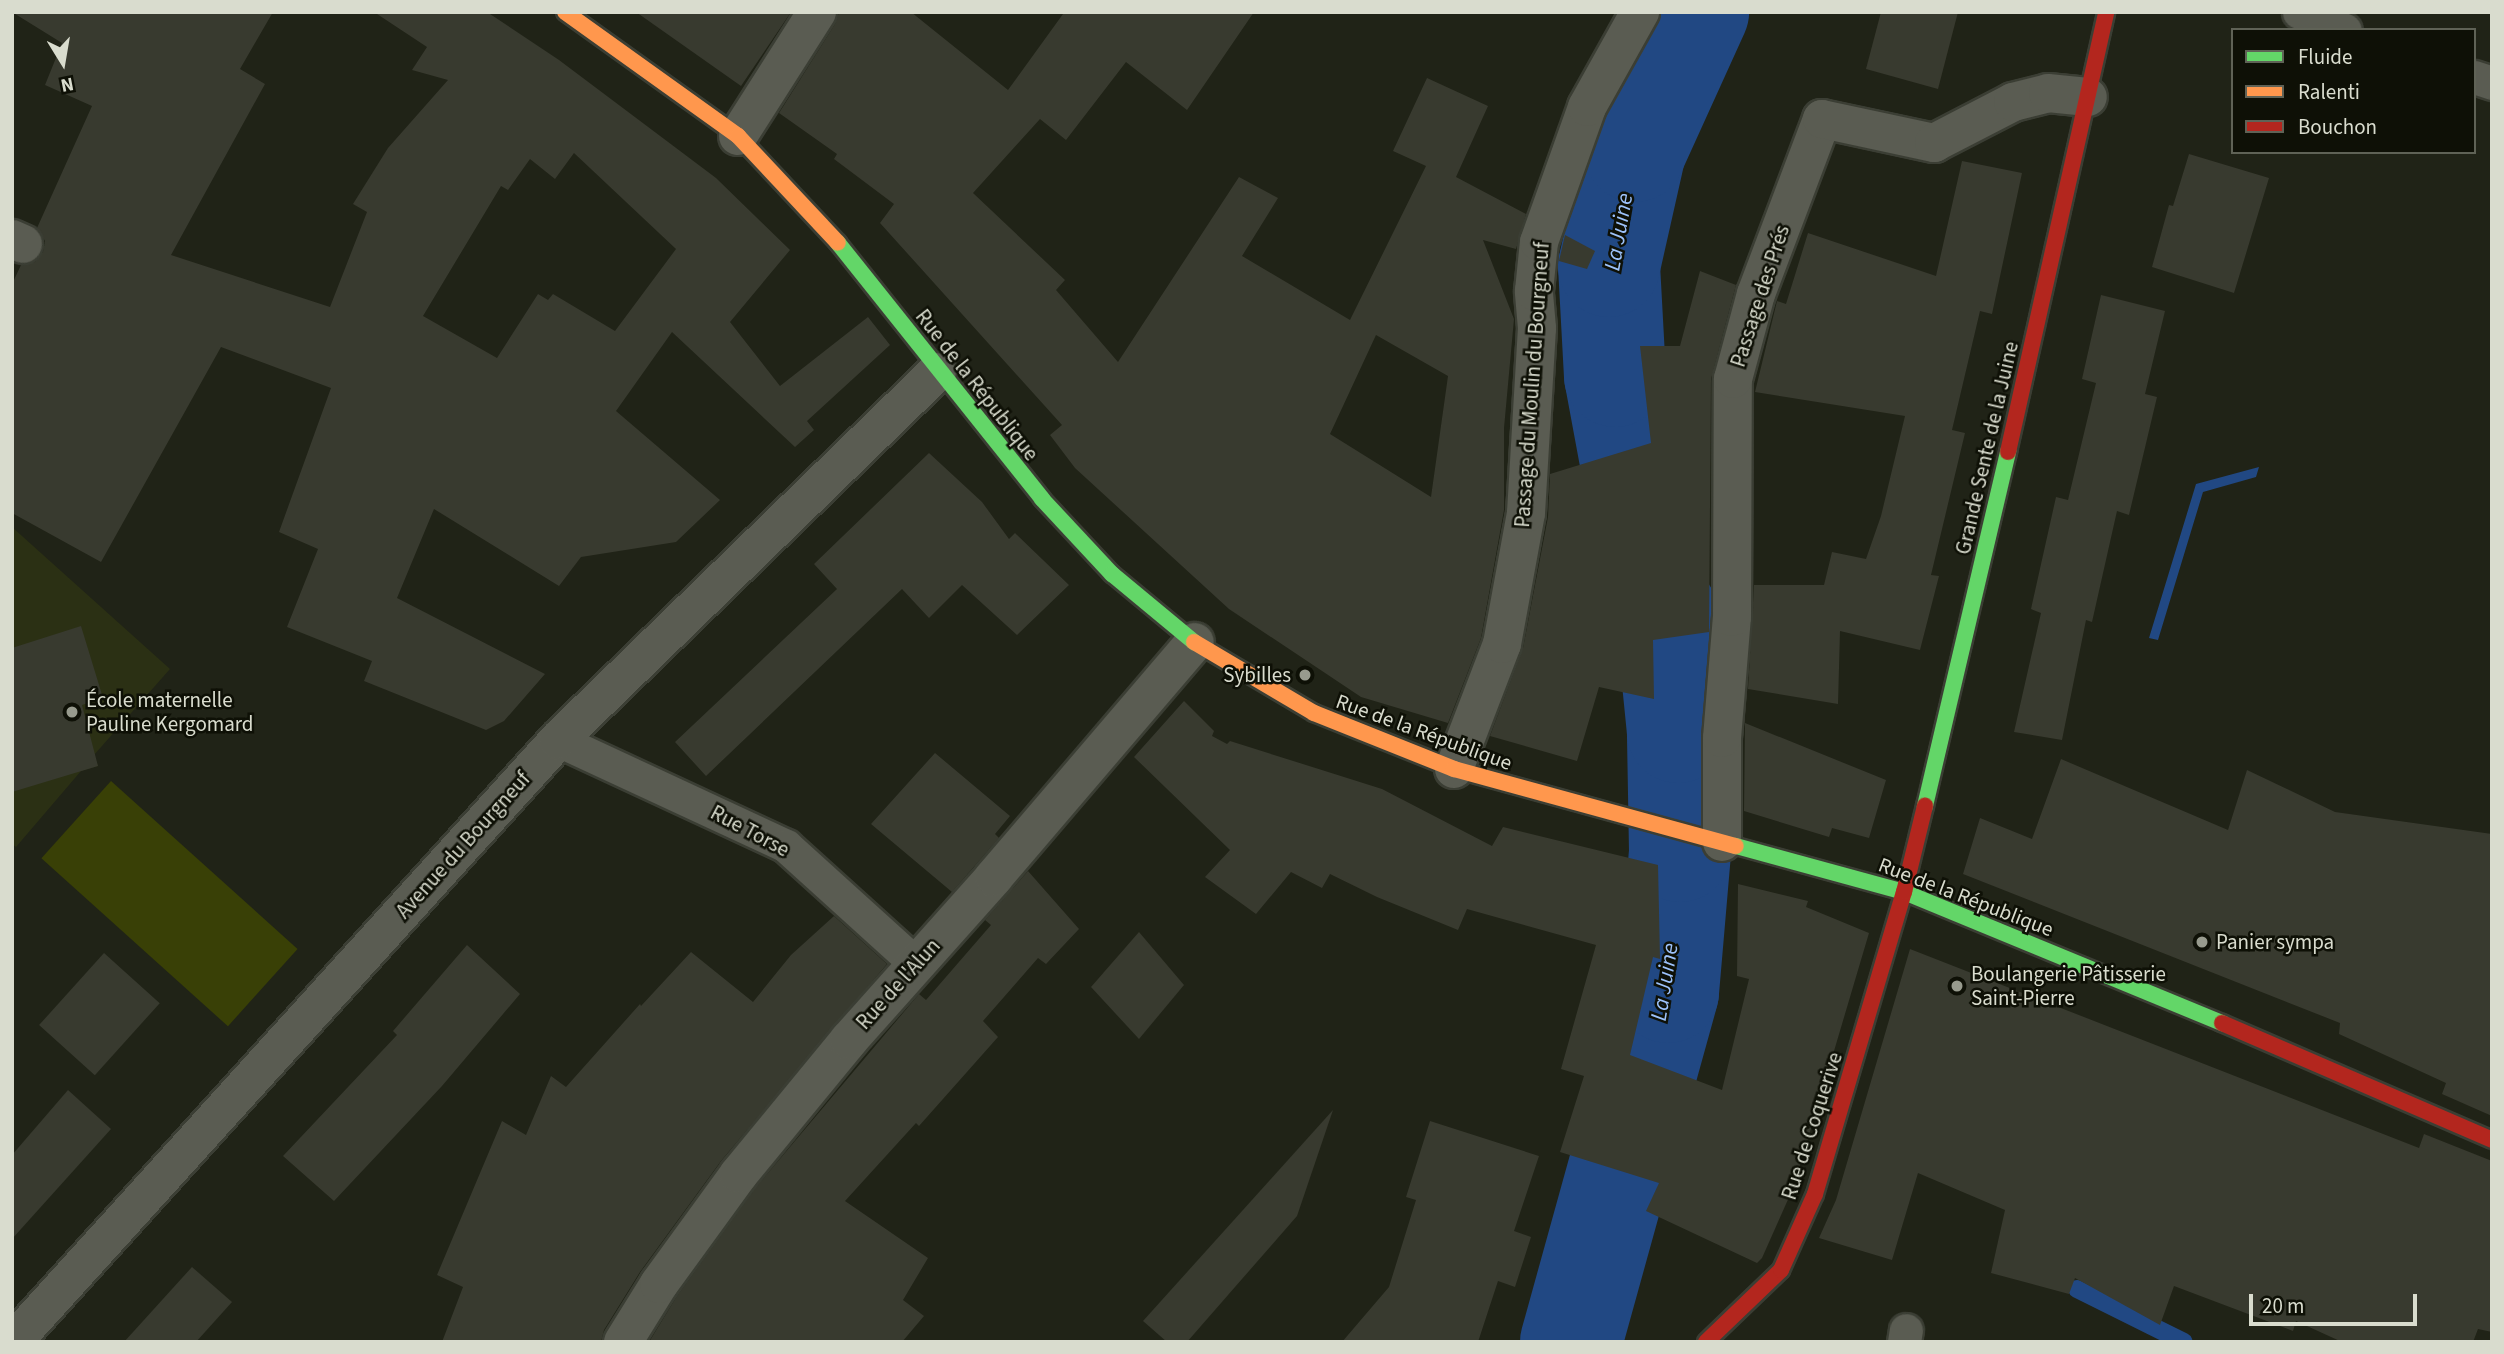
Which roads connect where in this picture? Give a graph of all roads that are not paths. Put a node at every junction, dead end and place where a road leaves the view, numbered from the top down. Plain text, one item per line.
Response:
1 (565, 12) edge
2 (817, 12) edge
3 (1640, 12) edge
4 (2106, 12) edge
5 (2299, 12) edge
6 (2340, 28) edge
7 (2088, 97) junction
8 (738, 136) junction
9 (937, 372) junction
10 (1195, 642) junction
11 (558, 740) junction
12 (1454, 769) junction
13 (1722, 842) junction
14 (1904, 892) junction
15 (916, 964) junction
16 (2492, 1140) edge
17 (13, 1342) edge
18 (623, 1342) edge
19 (1706, 1342) edge

1 - 8 street, Rue de la République
2 - 8 street
3 - 12 street, Passage du Moulin du Bourgneuf
4 - 7 street, Grande Sente de la Juine
5 - 6 lane
7 - 13 street, Passage des Prés
7 - 14 street, Grande Sente de la Juine
8 - 9 street, Rue de la République
9 - 10 street, Rue de la République
9 - 11 street, Avenue du Bourgneuf
10 - 12 street, Rue de la République
10 - 15 street, Rue de l'Alun
11 - 15 lane, Rue Torse
11 - 17 street, Avenue du Bourgneuf
12 - 13 street, Rue de la République
13 - 14 street, Rue de la République
14 - 16 street, Rue de la République
14 - 19 street, Rue de Coquerive
15 - 18 street, Rue de l'Alun

